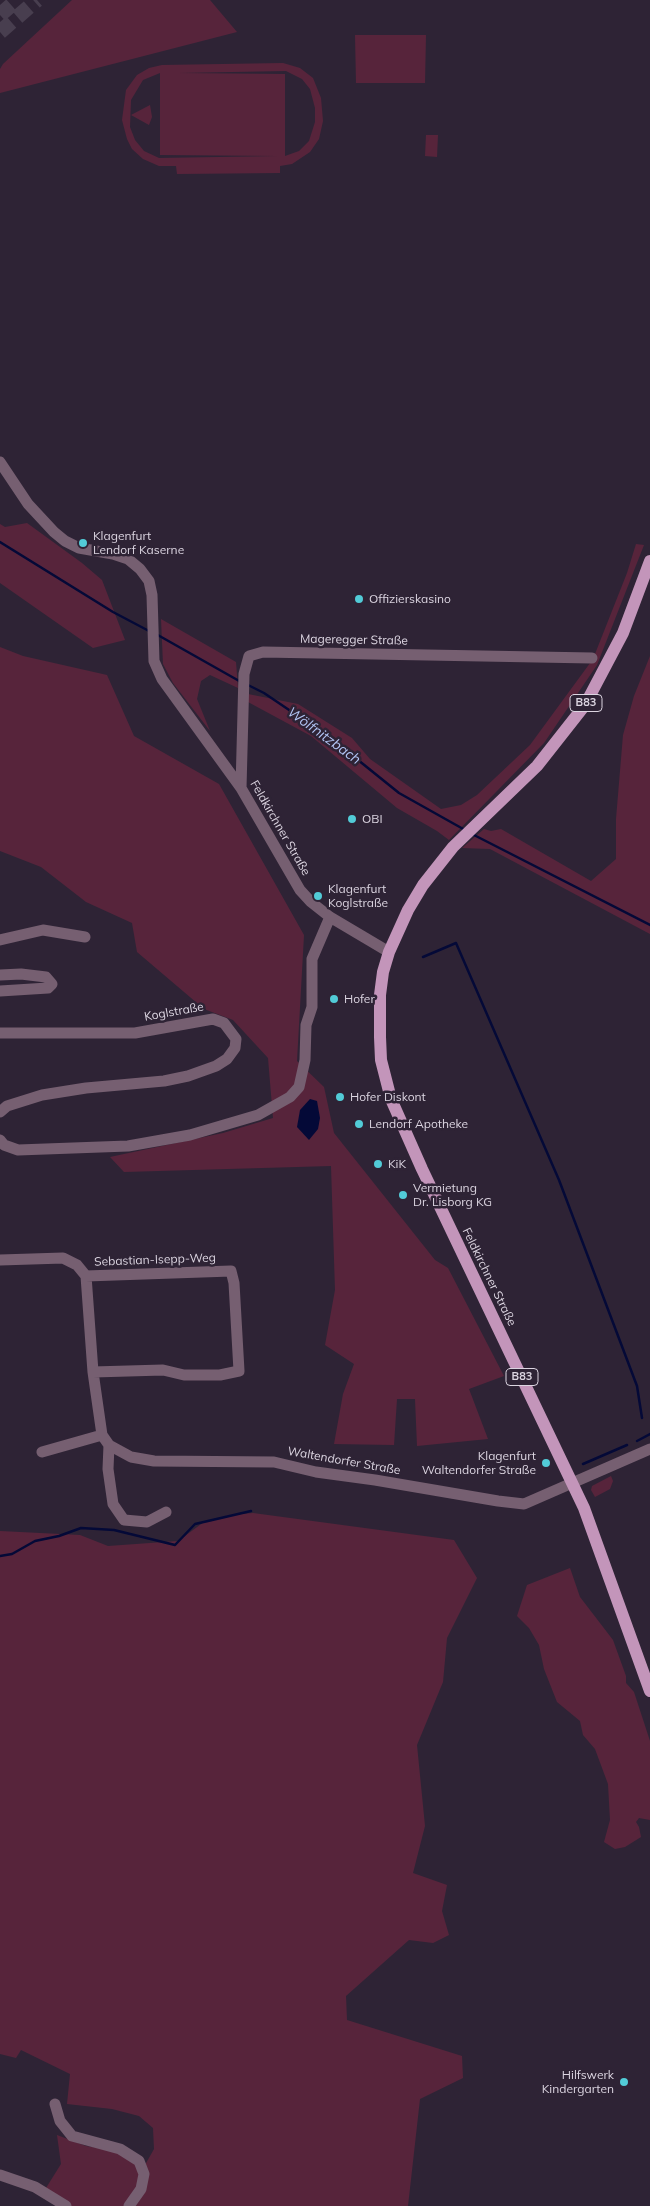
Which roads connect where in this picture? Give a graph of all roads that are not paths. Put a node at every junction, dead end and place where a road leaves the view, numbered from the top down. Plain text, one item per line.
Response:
1 (0, 462) edge
2 (650, 561) edge
3 (592, 658) dead end
4 (241, 788) junction
5 (330, 917) junction
6 (85, 937) dead end
7 (0, 940) edge
8 (389, 952) junction
9 (0, 975) edge
10 (0, 991) edge
11 (0, 1033) edge
12 (0, 1112) edge
13 (0, 1140) edge
14 (0, 1260) edge
15 (86, 1276) junction
16 (93, 1372) junction
17 (106, 1440) junction
18 (650, 1449) edge
19 (42, 1452) dead end
20 (573, 1483) junction
21 (166, 1512) dead end
22 (650, 1691) edge
23 (55, 2104) dead end
24 (0, 2175) edge
25 (66, 2206) edge
26 (129, 2206) edge

1 - 4 street, Feldkirchner Straße
2 - 8 main road, B83
3 - 4 street, Mageregger Straße
4 - 5 street, Feldkirchner Straße
5 - 8 street, Feldkirchner Straße
5 - 13 street
6 - 7 street
8 - 20 main road, Feldkirchner Straße / B83
9 - 10 street
11 - 12 street, Koglstraße
14 - 15 street
15 - 16 street
15 - 16 street, Sebastian-Isepp-Weg
16 - 17 street
17 - 19 street
17 - 20 street, Waltendorfer Straße
17 - 21 street
18 - 20 street, Waltendorfer Straße
20 - 22 main road, Feldkirchner Straße / B83
23 - 26 street
24 - 25 street

